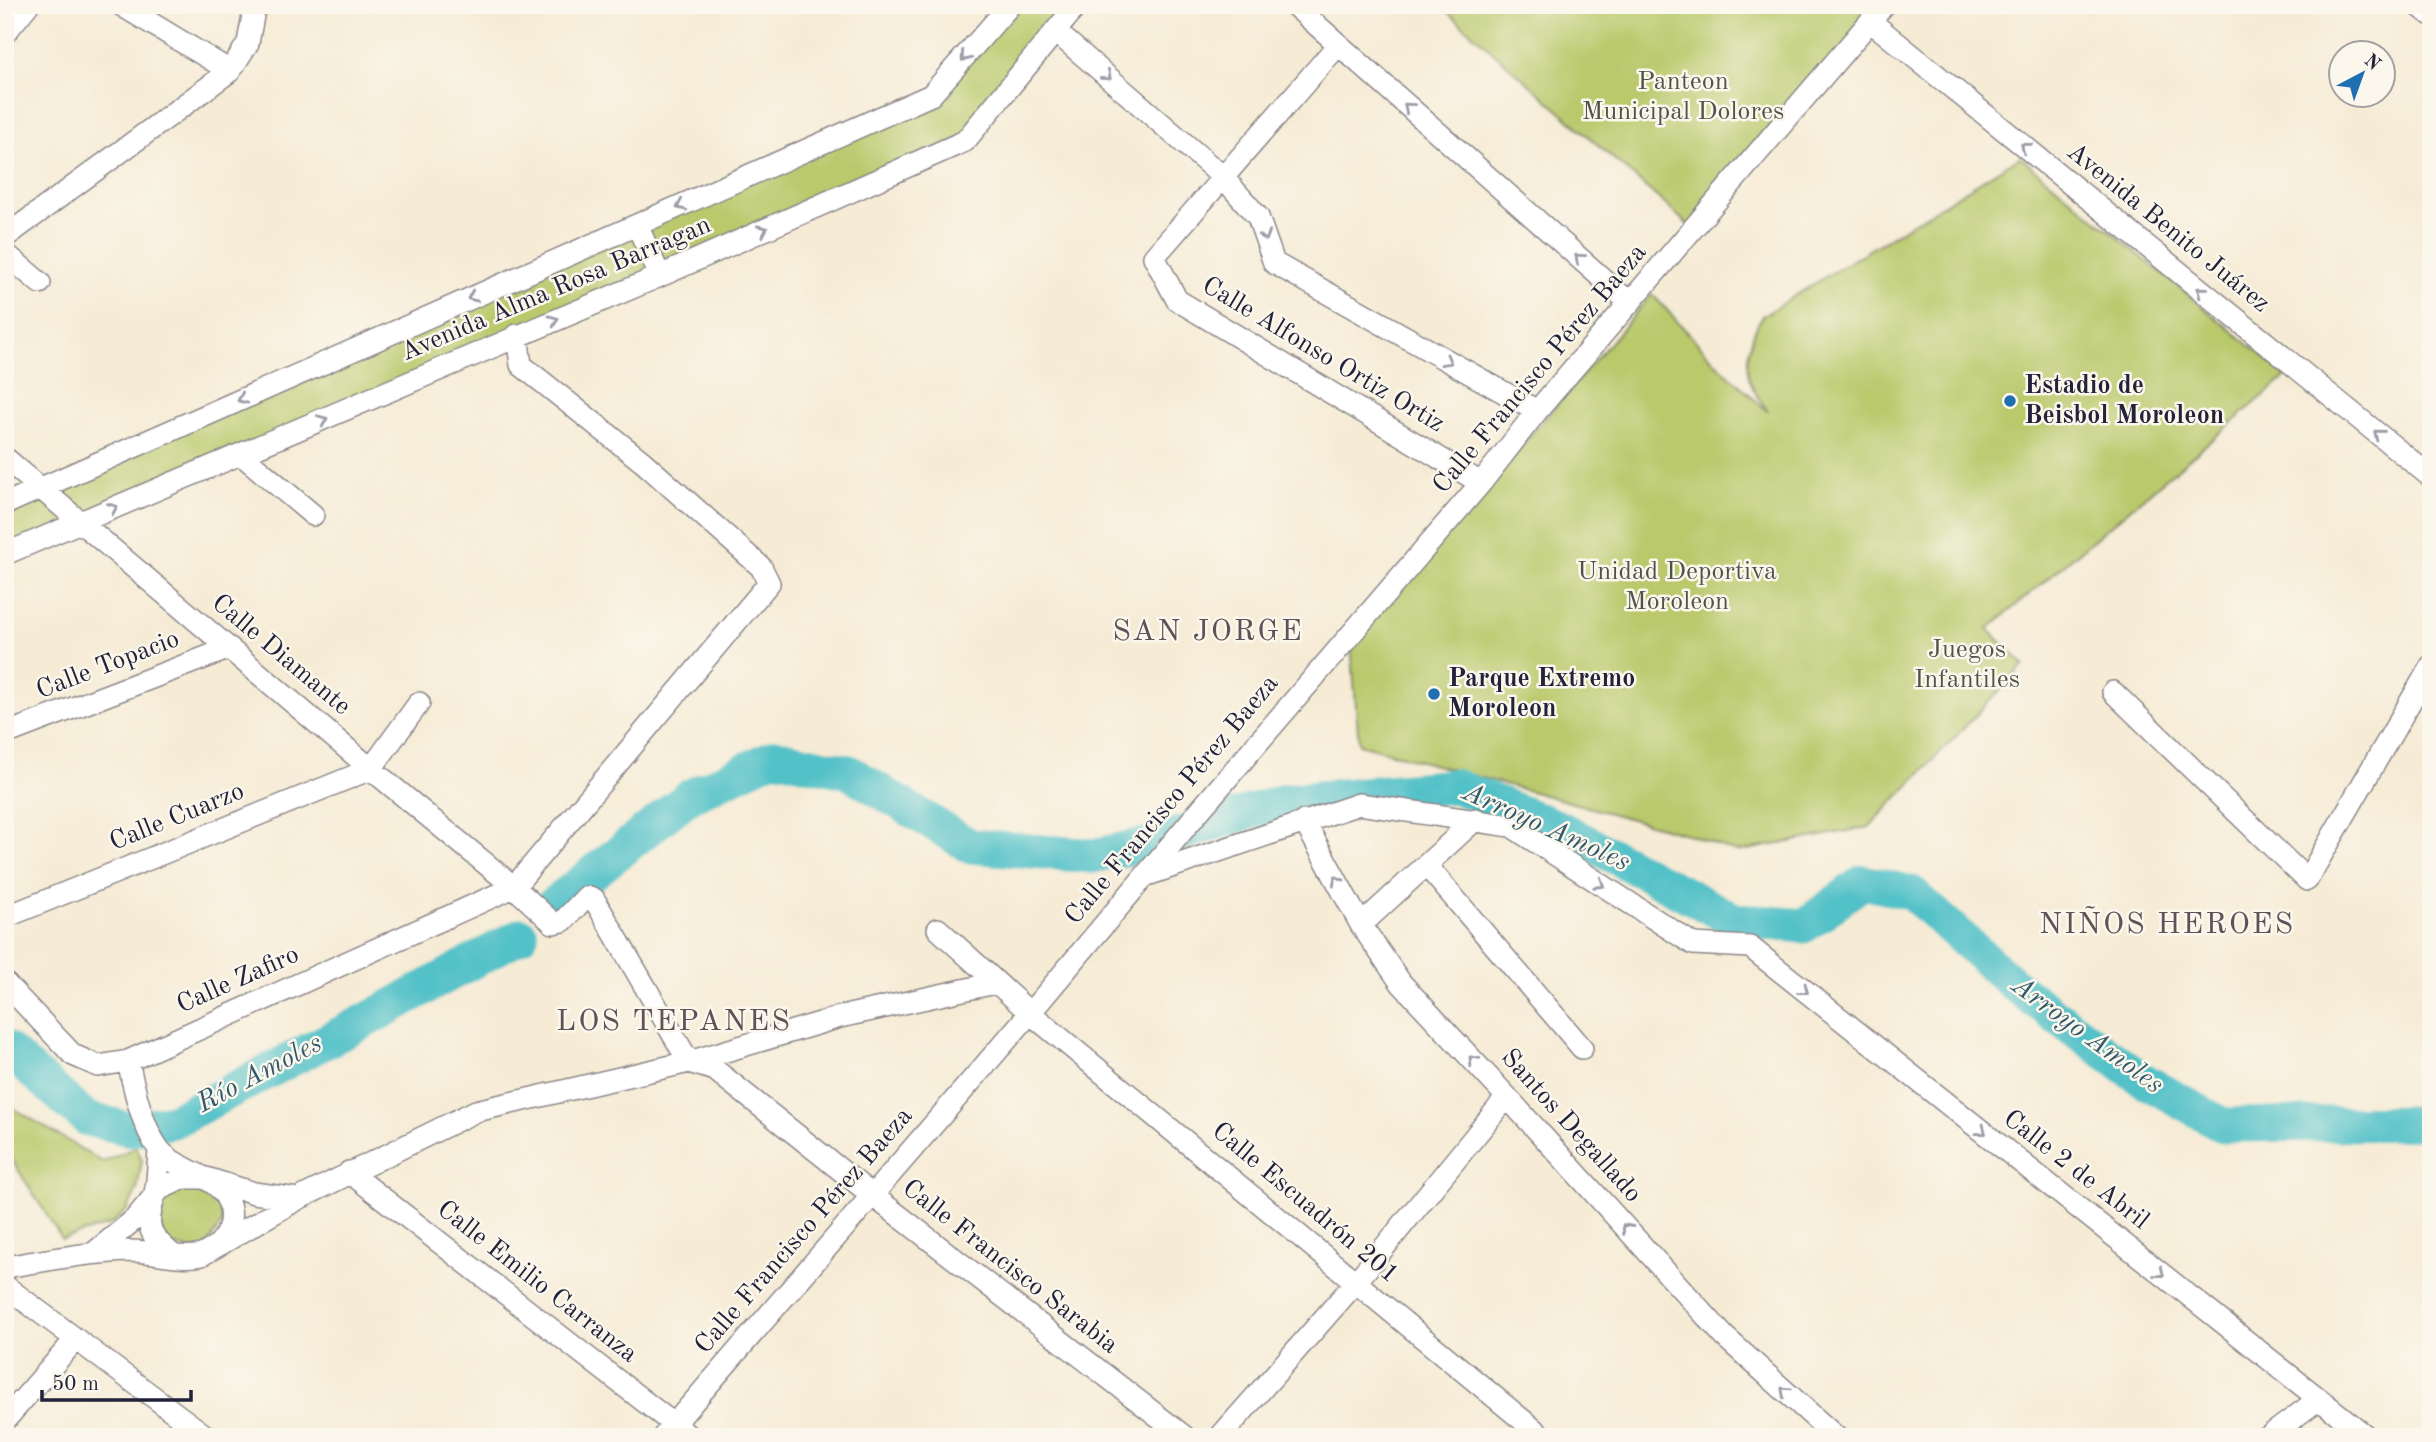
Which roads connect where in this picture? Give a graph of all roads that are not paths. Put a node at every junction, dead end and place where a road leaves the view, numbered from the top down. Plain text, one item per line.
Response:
1 (28, 5) edge
2 (121, 5) edge
3 (255, 5) edge
4 (1010, 5) edge
5 (1077, 5) edge
6 (1294, 5) edge
7 (2418, 5) edge
8 (1877, 13) edge
9 (2431, 15) edge
10 (1055, 31) junction
11 (5, 33) edge
12 (1338, 45) junction
13 (230, 71) junction
14 (1223, 177) junction
15 (637, 225) junction
16 (5, 237) edge
17 (5, 253) edge
18 (660, 276) junction
19 (40, 283) dead end
20 (1630, 303) junction
21 (517, 335) junction
22 (1537, 411) junction
23 (242, 455) junction
24 (5, 458) edge
25 (2431, 477) edge
26 (1481, 483) junction
27 (40, 489) junction
28 (5, 504) edge
29 (313, 515) dead end
30 (79, 522) junction
31 (5, 554) edge
32 (230, 648) junction
33 (2431, 666) edge
34 (2113, 692) dead end
35 (419, 703) dead end
36 (5, 734) edge
37 (371, 769) junction
38 (1476, 819) junction
39 (1304, 821) junction
40 (1427, 866) junction
41 (1147, 874) junction
42 (518, 890) junction
43 (5, 919) edge
44 (1362, 925) junction
45 (938, 929) dead end
46 (5, 983) edge
47 (995, 983) junction
48 (1030, 1013) junction
49 (1582, 1048) dead end
50 (128, 1061) junction
51 (689, 1062) junction
52 (1507, 1097) junction
53 (157, 1144) junction
54 (349, 1172) junction
55 (206, 1178) junction
56 (155, 1193) junction
57 (872, 1195) junction
58 (298, 1199) junction
59 (216, 1247) junction
60 (95, 1252) junction
61 (173, 1255) junction
62 (5, 1267) edge
63 (1356, 1282) junction
64 (5, 1286) edge
65 (76, 1339) junction
66 (2319, 1399) junction
67 (5, 1420) edge
68 (676, 1432) edge
69 (207, 1437) edge
70 (1185, 1437) edge
71 (1220, 1437) edge
72 (1543, 1437) edge
73 (1836, 1437) edge
74 (2268, 1437) edge
75 (2367, 1437) edge

1 - 11 street
2 - 13 street
3 - 13 street
4 -> 15 street, Avenida Alma Rosa Barragan
5 - 10 street, Avenida Alma Rosa Barragan
6 - 12 street
7 - 9 street
8 - 20 street, Calle Francisco Pérez Baeza
25 -> 8 street, Avenida Benito Juárez
10 -> 14 street
18 -> 10 street, Avenida Alma Rosa Barragan
12 - 14 street
20 -> 12 street
13 - 16 street
14 -> 22 street
14 - 26 street, Calle Alfonso Ortiz Ortiz
15 - 18 street
15 -> 27 street, Avenida Alma Rosa Barragan
17 - 19 street
21 -> 18 street, Avenida Alma Rosa Barragan
20 - 22 street, Calle Francisco Pérez Baeza
23 -> 21 street, Avenida Alma Rosa Barragan
21 - 42 street
22 - 26 street, Calle Francisco Pérez Baeza
23 - 29 street
30 -> 23 street, Avenida Alma Rosa Barragan
24 - 27 street, Calle Diamante
26 - 41 street, Calle Francisco Pérez Baeza
27 - 28 street, Avenida Alma Rosa Barragan
27 - 30 street, Calle Diamante
30 - 31 street, Avenida Alma Rosa Barragan
30 - 32 street, Calle Diamante
32 - 36 street, Calle Topacio
32 - 37 street, Calle Diamante
33 - 34 street
35 - 37 street
37 - 42 street, Calle Diamante
37 - 43 street, Calle Cuarzo
38 - 39 street
38 - 40 street
38 -> 66 street, Calle 2 de Abril
39 - 41 street
44 -> 39 street, Santos Degallado
40 - 44 street
40 - 49 street
41 - 48 street, Calle Francisco Pérez Baeza
42 - 50 street, Calle Zafiro
42 - 51 street, Calle Diamante
52 -> 44 street, Santos Degallado
45 - 47 street, Calle Escuadrón 201
46 - 50 street, Calle Zafiro
47 - 48 street, Calle Escuadrón 201
47 - 51 street
48 - 57 street, Calle Francisco Pérez Baeza
48 - 63 street, Calle Escuadrón 201
50 - 53 street
51 - 54 street
51 - 57 street, Calle Francisco Sarabia
52 - 63 street
73 -> 52 street, Santos Degallado
53 - 55 street
53 - 56 street
54 - 58 street
54 - 68 street, Calle Emilio Carranza
55 - 56 street
55 - 58 street
55 - 59 street
56 - 60 street
56 - 61 street
57 - 68 street, Calle Francisco Pérez Baeza
57 - 70 street, Calle Francisco Sarabia
58 - 59 street
59 - 61 street
60 - 61 street
60 - 62 street
63 - 71 street
63 - 72 street, Calle Escuadrón 201
64 - 65 street
65 - 67 street
65 - 69 street
66 - 74 street
66 - 75 street, Calle 2 de Abril

